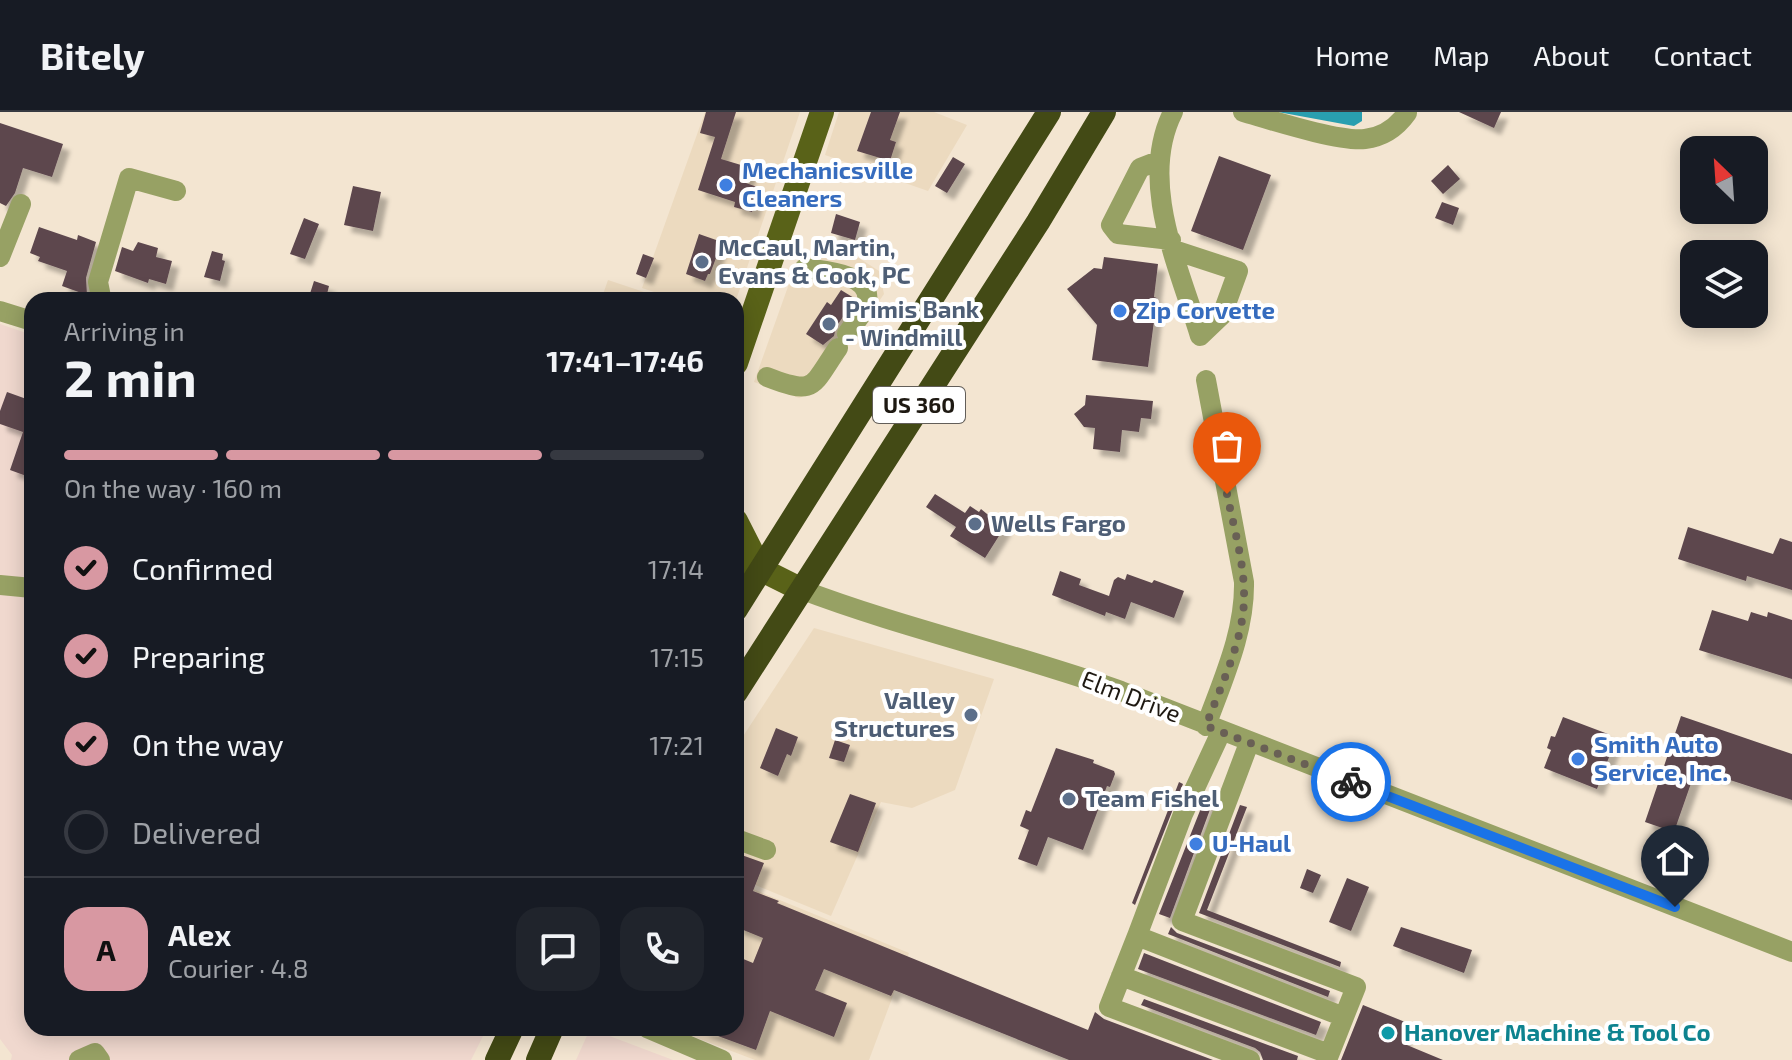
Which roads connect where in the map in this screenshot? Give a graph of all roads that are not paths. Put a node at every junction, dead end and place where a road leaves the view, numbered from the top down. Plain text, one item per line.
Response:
1 (822, 112) edge
2 (1049, 112) edge
3 (1104, 112) edge
4 (1173, 112) edge
5 (1243, 112) edge
6 (1407, 113) edge
7 (1158, 161) junction
8 (176, 191) dead end
9 (21, 204) dead end
10 (1172, 245) junction
11 (0, 257) edge
12 (805, 268) dead end
13 (102, 292) edge
14 (0, 312) edge
15 (24, 319) edge
16 (744, 340) edge
17 (767, 377) dead end
18 (1206, 380) dead end
19 (744, 537) edge
20 (744, 561) edge
21 (760, 568) junction
22 (0, 585) edge
23 (24, 587) edge
24 (800, 589) junction
25 (744, 595) edge
26 (744, 679) edge
27 (1214, 729) junction
28 (1249, 743) junction
29 (744, 842) edge
30 (766, 850) dead end
31 (1137, 936) junction
32 (1792, 952) edge
33 (1121, 976) junction
34 (1344, 1017) junction
35 (508, 1036) edge
36 (548, 1036) edge
37 (666, 1036) edge
38 (1328, 1057) edge
39 (79, 1060) edge
40 (100, 1060) edge
41 (497, 1060) edge
42 (538, 1060) edge
43 (722, 1060) edge
44 (1250, 1060) edge

1 - 16 main road
2 - 21 highway, US 360
3 - 24 highway, US 360
4 - 7 street
5 - 6 street
7 - 10 street
7 - 10 street
8 - 13 street
9 - 11 street
10 - 10 street
12 - 17 street
14 - 15 street
18 - 27 street
19 - 21 main road
20 - 21 main road, Elm Drive
21 - 24 main road, Elm Drive
21 - 25 highway, US 360
22 - 23 street
24 - 26 highway, US 360
24 - 27 street, Elm Drive
27 - 28 street, Elm Drive
27 - 31 street
28 - 32 street, Elm Drive
28 - 34 street
29 - 30 street
31 - 33 street
31 - 34 street
33 - 38 street
33 - 44 street
34 - 38 street
35 - 41 highway
36 - 42 highway
37 - 43 street
39 - 40 street

